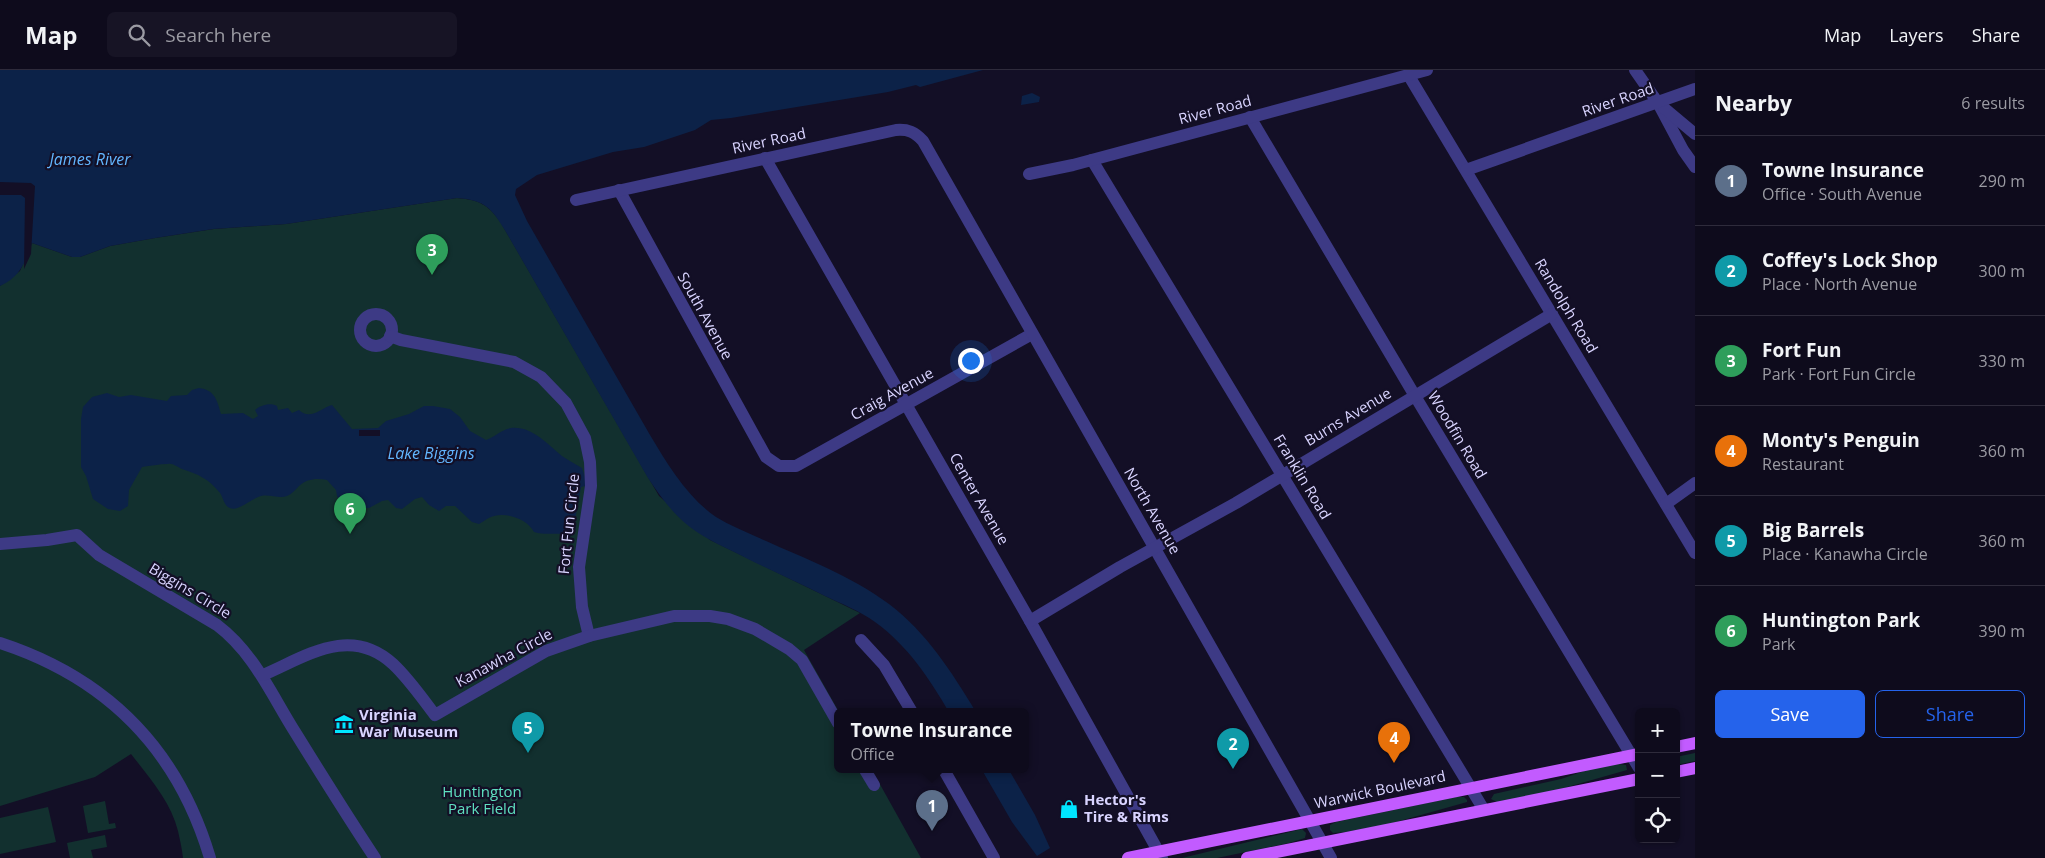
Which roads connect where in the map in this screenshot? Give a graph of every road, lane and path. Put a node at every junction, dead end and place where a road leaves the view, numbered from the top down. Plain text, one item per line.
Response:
1 (1427, 70) edge
2 (1635, 70) edge
3 (1409, 76) junction
4 (1695, 89) edge
5 (1658, 103) junction
6 (1250, 117) junction
7 (1695, 134) edge
8 (765, 158) junction
9 (1092, 160) junction
10 (1695, 166) edge
11 (1466, 170) junction
12 (1029, 174) dead end
13 (944, 180) joint
14 (619, 190) junction
15 (576, 200) dead end
16 (1552, 314) junction
17 (1032, 334) junction
18 (390, 336) dead end
19 (1415, 396) junction
20 (905, 405) junction
21 (766, 457) joint
22 (1282, 476) junction
23 (1695, 483) edge
24 (1666, 504) junction
25 (0, 544) edge
26 (1154, 548) junction
27 (1695, 553) edge
28 (1030, 621) junction
29 (589, 636) junction
30 (861, 640) dead end
31 (0, 644) edge
32 (262, 676) junction
33 (910, 708) edge
34 (834, 716) edge
35 (1695, 743) edge
36 (1680, 745) edge
37 (1635, 755) edge
38 (1695, 768) edge
39 (1680, 771) edge
40 (867, 773) edge
41 (946, 773) edge
42 (1635, 780) edge
43 (874, 785) dead end
44 (1470, 788) junction
45 (1484, 810) junction
46 (1310, 821) junction
47 (1322, 842) junction
48 (1160, 855) edge
49 (210, 858) edge
50 (374, 858) edge
51 (994, 858) edge
52 (1128, 858) edge
53 (1247, 858) edge
54 (1331, 858) edge

1 - 3 street, River Road
2 - 5 street
3 - 6 street, River Road
3 - 11 street, Randolph Road
4 - 5 street, River Road
5 - 7 street
5 - 10 street
5 - 11 street, River Road
6 - 9 street, River Road
6 - 19 street, Woodfin Road
8 - 13 street, River Road
8 - 14 street, River Road
8 - 20 street, Center Avenue
9 - 12 street, River Road
9 - 22 street, Franklin Road
11 - 16 street, Randolph Road
13 - 17 street, North Avenue
14 - 15 street, River Road
14 - 21 street, South Avenue
16 - 19 street, Burns Avenue
16 - 24 street, Randolph Road
17 - 20 street, Craig Avenue
17 - 26 street, North Avenue
18 - 29 street, Fort Fun Circle
19 - 22 street, Burns Avenue
19 - 37 street, Woodfin Road
20 - 21 street, Craig Avenue
20 - 28 street, Center Avenue
22 - 26 street, Burns Avenue
22 - 44 street, Franklin Road
23 - 24 street
24 - 27 street, Randolph Road
25 - 32 street, Biggins Circle
26 - 28 street, Burns Avenue
26 - 46 street, North Avenue
28 - 48 street, Center Avenue
29 - 32 street, Kanawha Circle
29 - 34 street, Kanawha Circle
30 - 33 street
31 - 49 street
32 - 50 street, Biggins Circle
35 - 36 main road
37 - 44 main road, Warwick Boulevard
38 - 39 main road
40 - 43 street
41 - 51 street
42 - 45 main road
44 - 45 street, Franklin Road
44 - 46 main road, Warwick Boulevard
45 - 47 main road
46 - 47 street, North Avenue
46 - 48 main road, Warwick Boulevard
47 - 53 main road
47 - 54 street, North Avenue
48 - 52 main road, Warwick Boulevard

